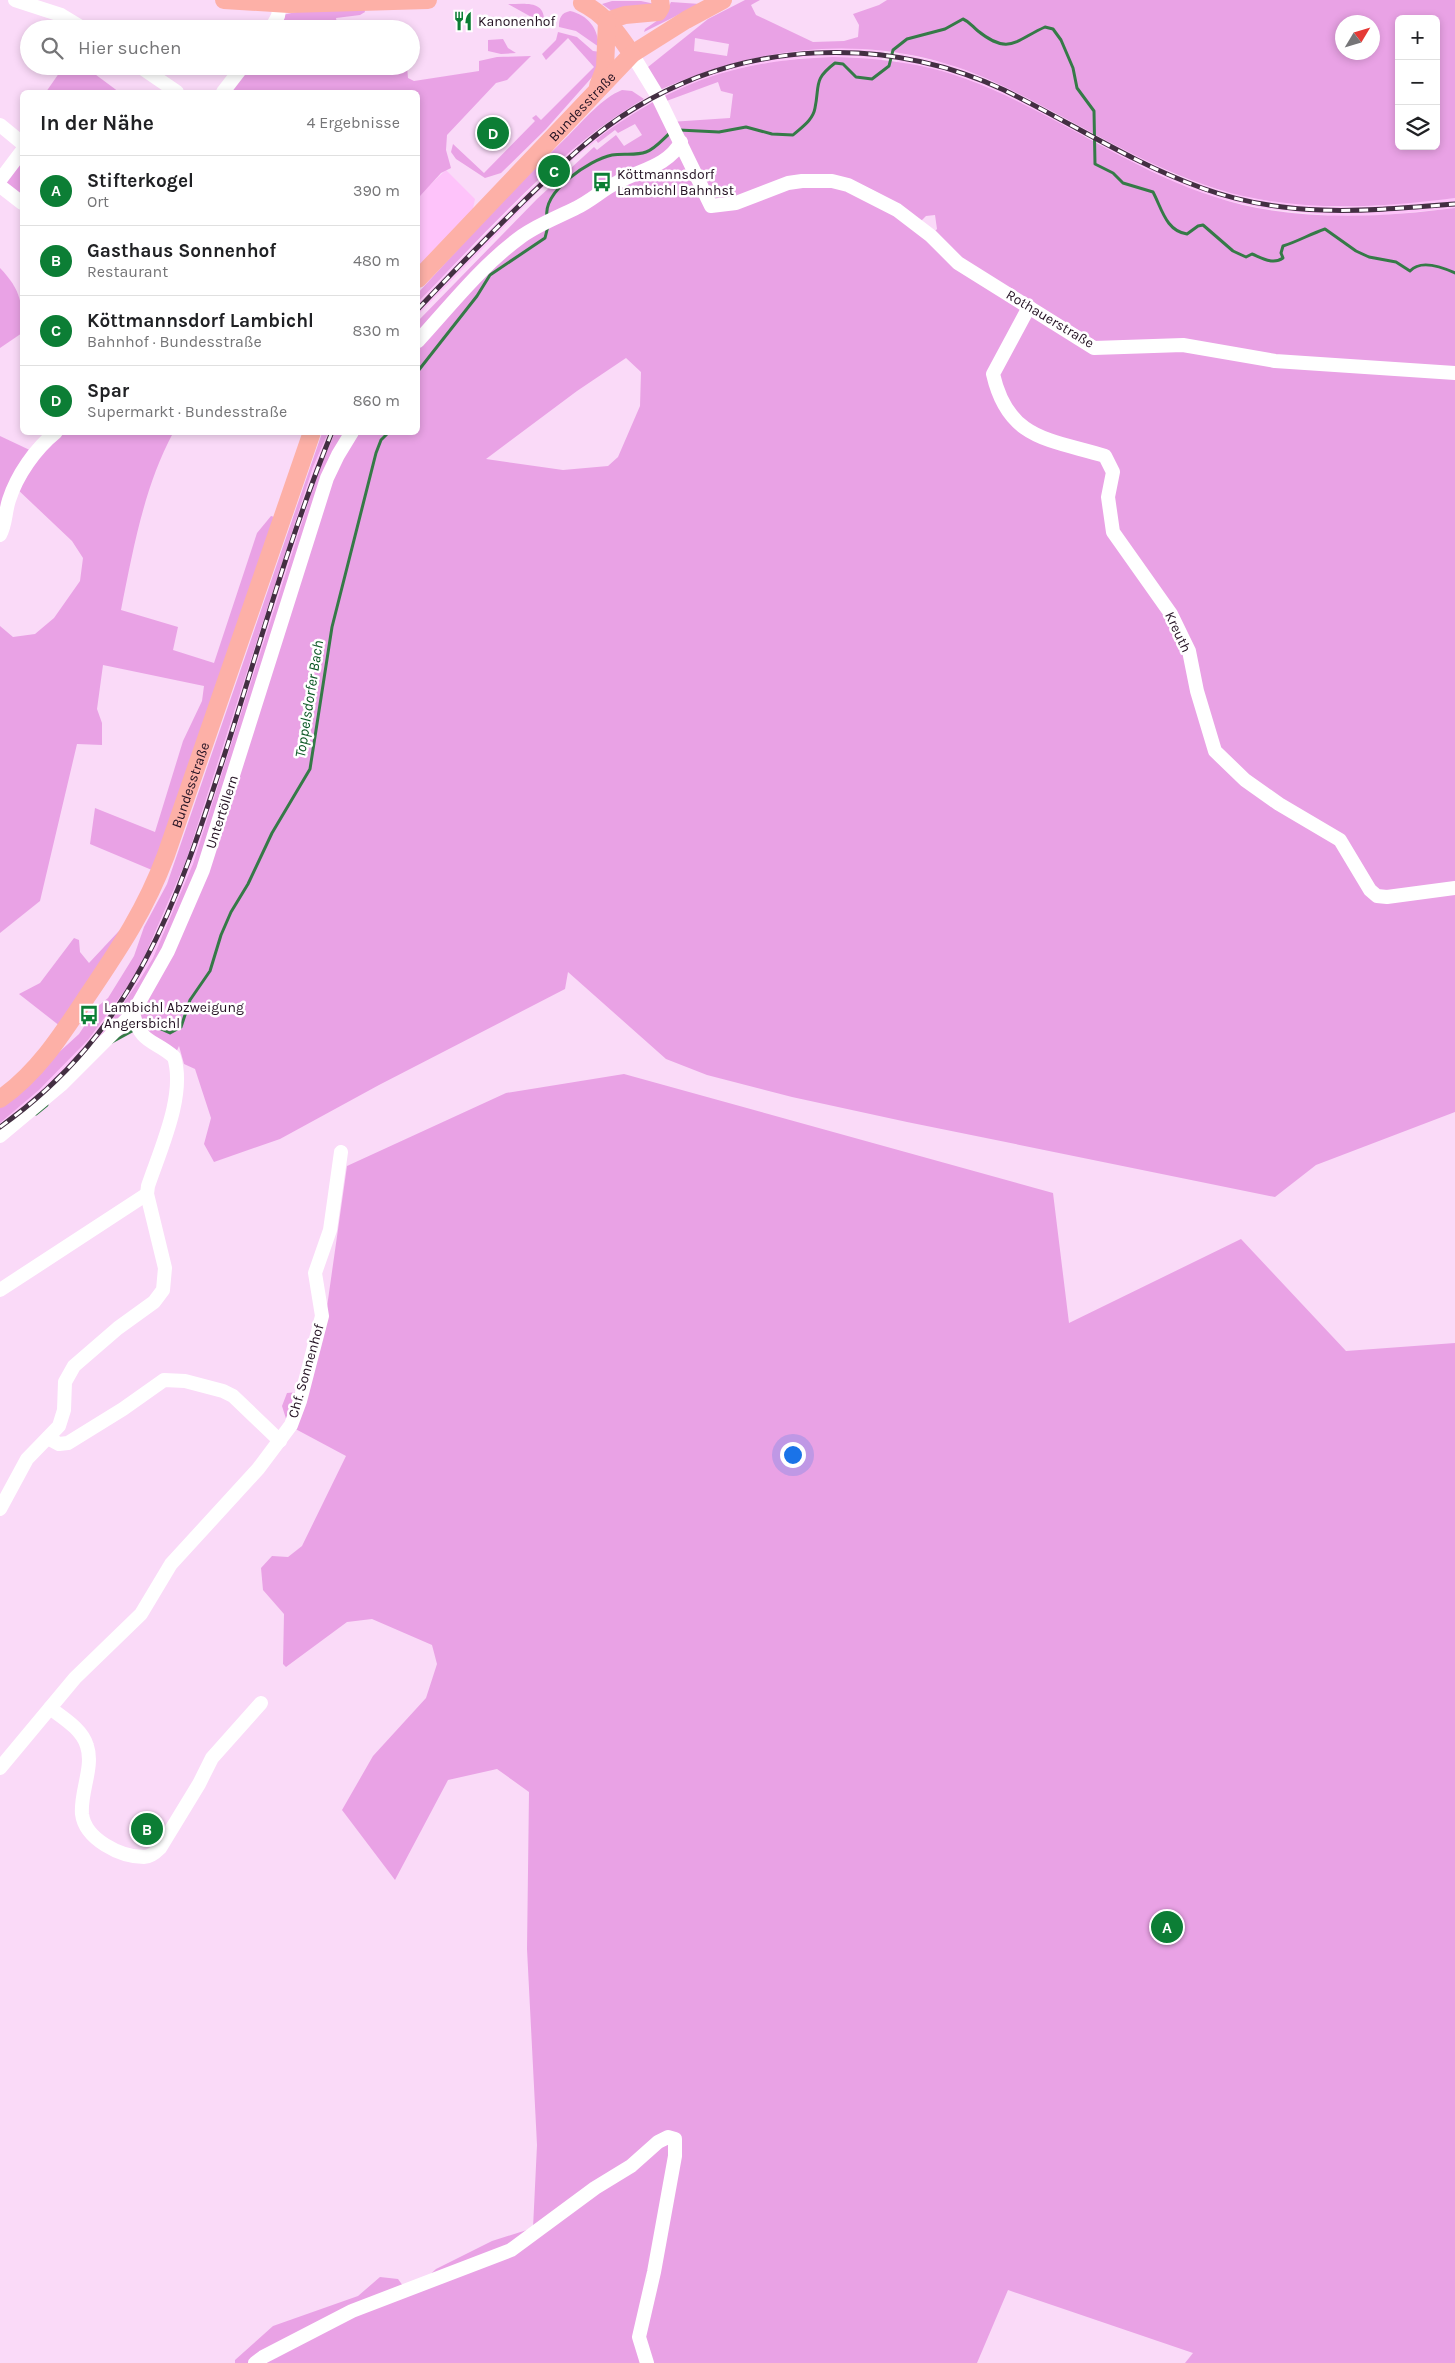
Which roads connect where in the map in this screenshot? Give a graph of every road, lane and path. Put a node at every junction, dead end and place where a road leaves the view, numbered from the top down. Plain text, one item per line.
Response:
1 (15, 0) edge
2 (224, 0) edge
3 (428, 0) edge
4 (660, 0) edge
5 (723, 0) edge
6 (582, 1) edge
7 (280, 4) junction
8 (70, 20) edge
9 (276, 20) edge
10 (607, 21) junction
11 (632, 54) junction
12 (152, 75) edge
13 (236, 75) edge
14 (174, 90) edge
15 (225, 90) edge
16 (587, 102) junction
17 (0, 125) edge
18 (20, 141) edge
19 (681, 142) junction
20 (20, 154) edge
21 (0, 180) edge
22 (0, 186) edge
23 (20, 201) edge
24 (420, 277) edge
25 (1029, 307) junction
26 (420, 339) edge
27 (1455, 373) edge
28 (53, 435) edge
29 (311, 435) edge
30 (350, 435) edge
31 (0, 534) edge
32 (1455, 888) edge
33 (133, 1013) junction
34 (0, 1099) edge
35 (0, 1136) edge
36 (341, 1152) dead end
37 (147, 1194) junction
38 (0, 1290) edge
39 (48, 1438) junction
40 (280, 1441) junction
41 (0, 1509) edge
42 (261, 1703) dead end
43 (50, 1708) junction
44 (0, 1768) edge
45 (255, 2363) edge
46 (647, 2363) edge

1 - 8 street
2 - 7 main road
3 - 7 main road
4 - 10 main road
5 - 11 main road, Bundesstraße
6 - 10 main road
7 - 9 street
10 - 11 main road
10 - 16 main road
11 - 16 main road, Bundesstraße
11 - 19 street
12 - 14 street
13 - 15 street
16 - 24 main road, Bundesstraße
17 - 18 street
19 - 25 street, Rothauerstraße
19 - 26 street
20 - 21 street
22 - 23 street
25 - 27 street, Rothauerstraße
25 - 32 street, Kreuth
28 - 31 street
29 - 34 main road, Bundesstraße
30 - 33 street, Untertöllern
33 - 35 street, Untertöllern
33 - 37 street
36 - 40 street, Chf. Sonnenhof
37 - 38 street
37 - 39 street
39 - 40 street
39 - 41 street
40 - 43 street, Chf. Sonnenhof
42 - 43 street
43 - 44 street, Chf. Sonnenhof
45 - 46 street

